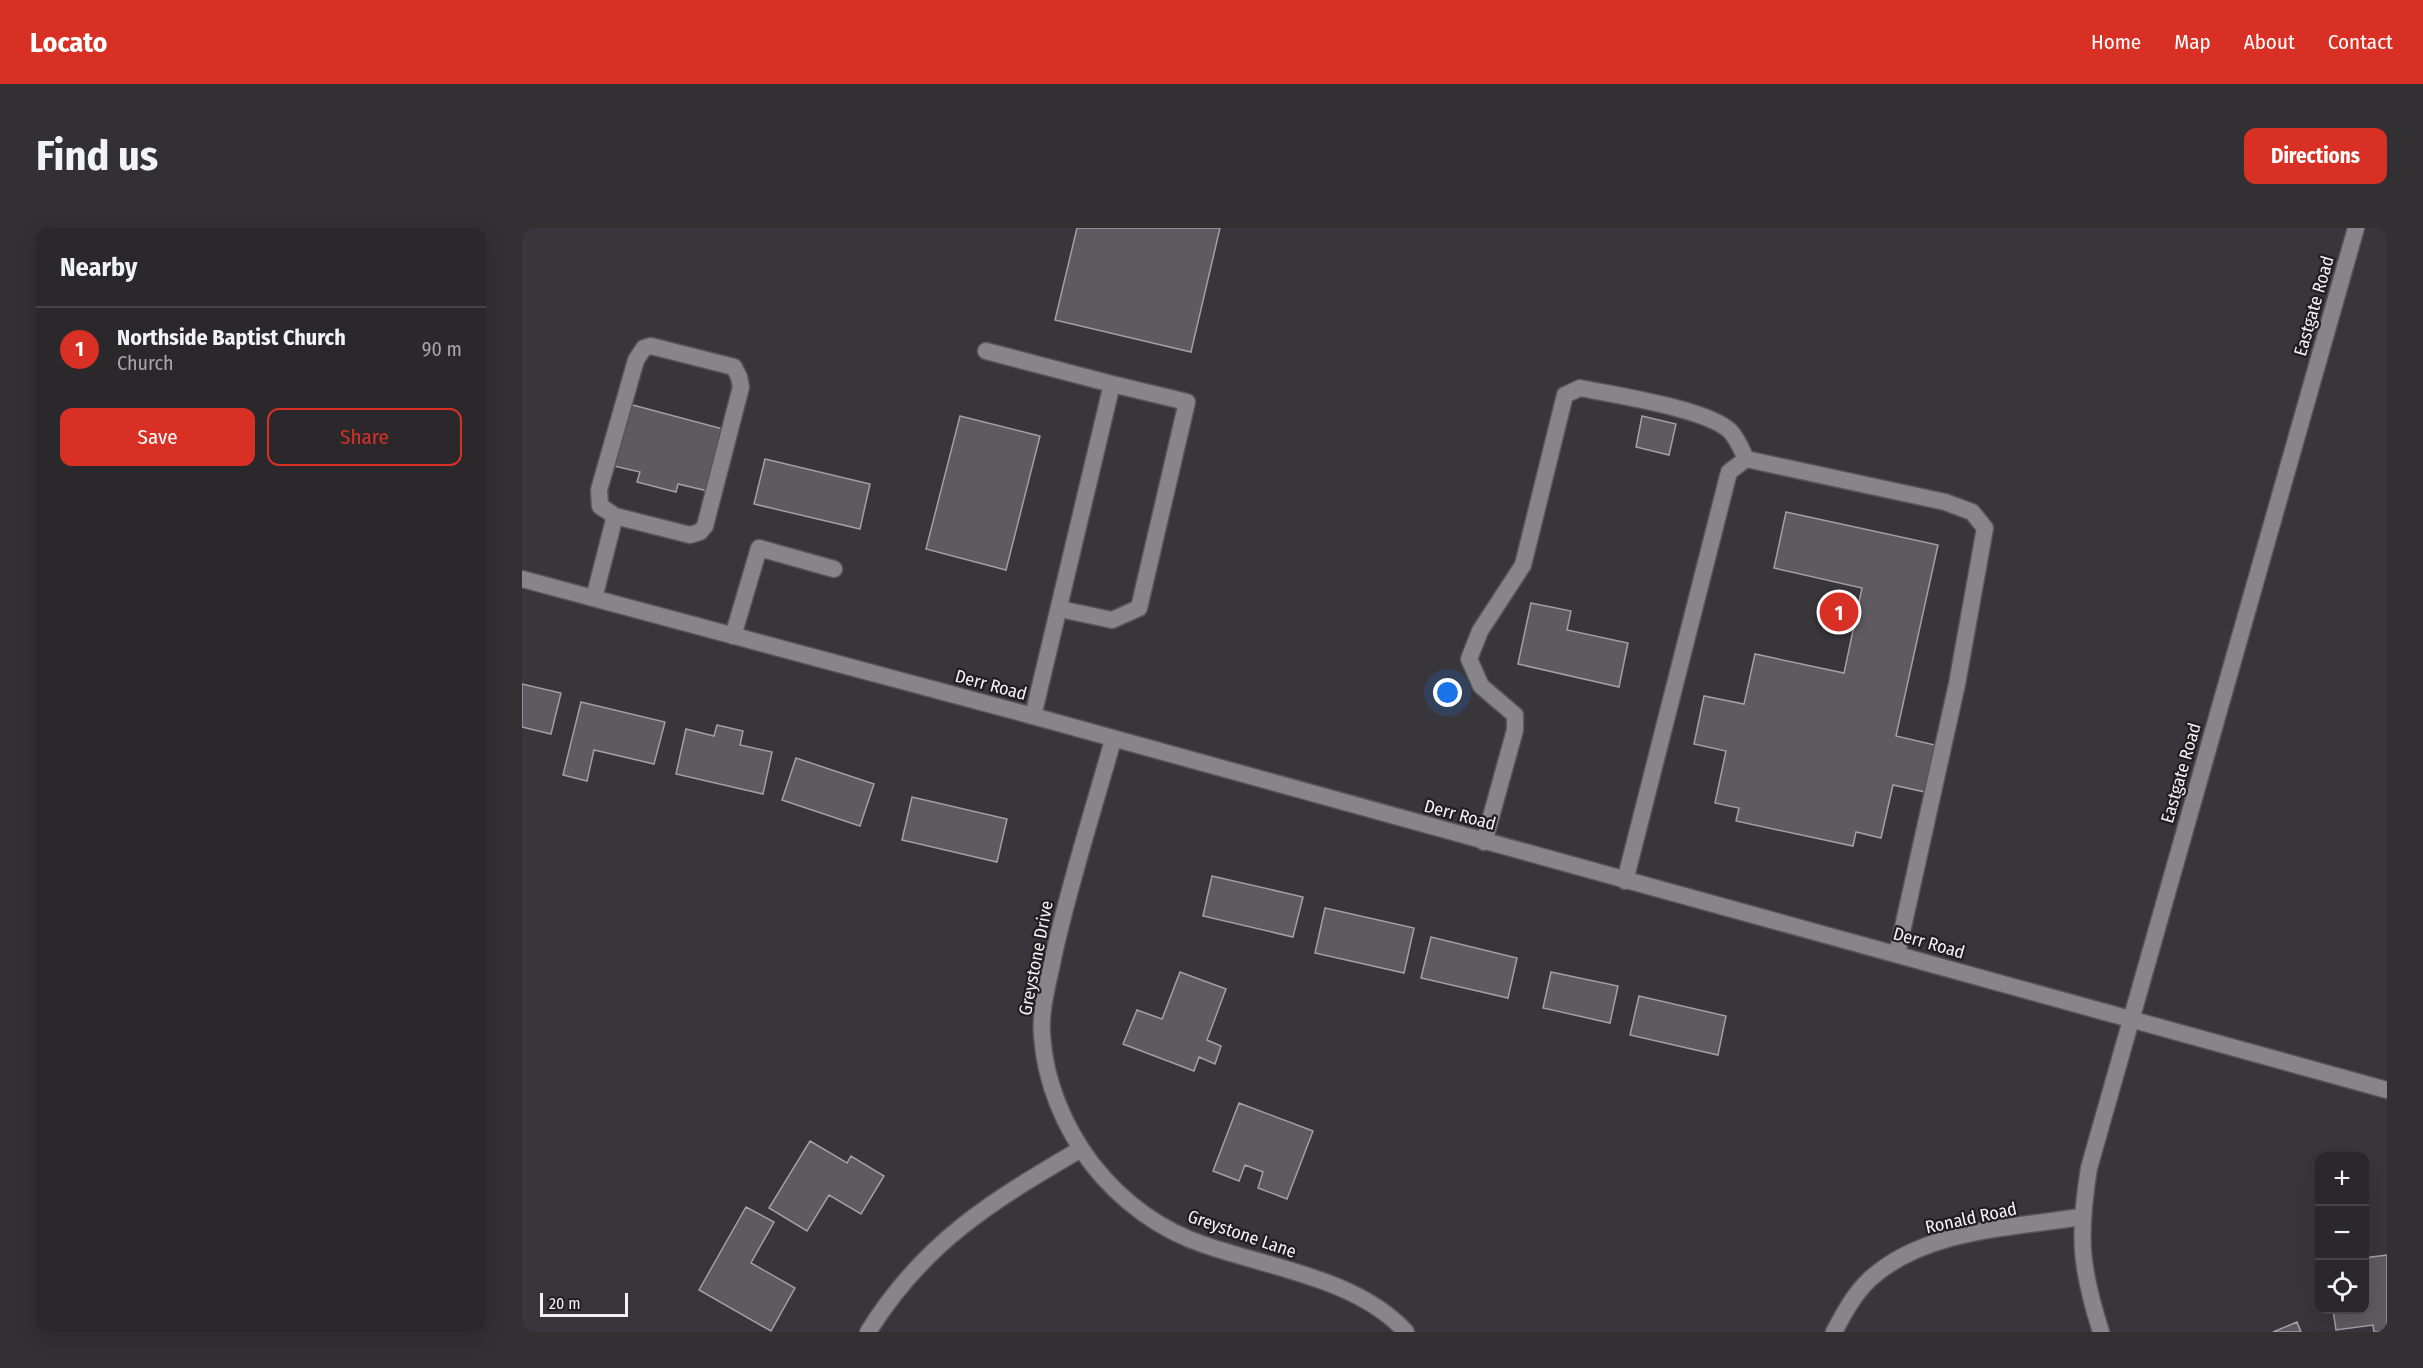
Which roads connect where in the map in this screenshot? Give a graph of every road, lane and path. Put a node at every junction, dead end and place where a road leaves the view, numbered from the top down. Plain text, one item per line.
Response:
1 (2356, 228) edge
2 (986, 351) dead end
3 (1112, 384) junction
4 (1746, 459) junction
5 (615, 516) junction
6 (834, 569) dead end
7 (522, 579) edge
8 (594, 598) junction
9 (1060, 609) junction
10 (734, 636) junction
11 (1033, 716) junction
12 (1113, 740) junction
13 (1484, 842) junction
14 (1625, 881) junction
15 (1897, 954) junction
16 (2131, 1020) junction
17 (2387, 1090) edge
18 (1081, 1149) junction
19 (2081, 1217) junction
20 (868, 1332) edge
21 (1406, 1332) edge
22 (1834, 1332) edge
23 (2101, 1332) edge

1 - 16 street, Eastgate Road
2 - 3 street
3 - 9 street
3 - 9 street
4 - 13 street
4 - 14 street
4 - 15 street
5 - 5 street
5 - 8 street
6 - 10 street
7 - 8 street, Derr Road
8 - 10 street, Derr Road
9 - 11 street
10 - 11 street, Derr Road
11 - 12 street, Derr Road
12 - 13 street, Derr Road
12 - 18 street, Greystone Drive
13 - 14 street, Derr Road
14 - 15 street, Derr Road
15 - 16 street, Derr Road
16 - 17 street, Derr Road
16 - 19 street, Eastgate Road
18 - 20 street
18 - 21 street, Greystone Lane
19 - 22 street, Ronald Road
19 - 23 street, Eastgate Road

